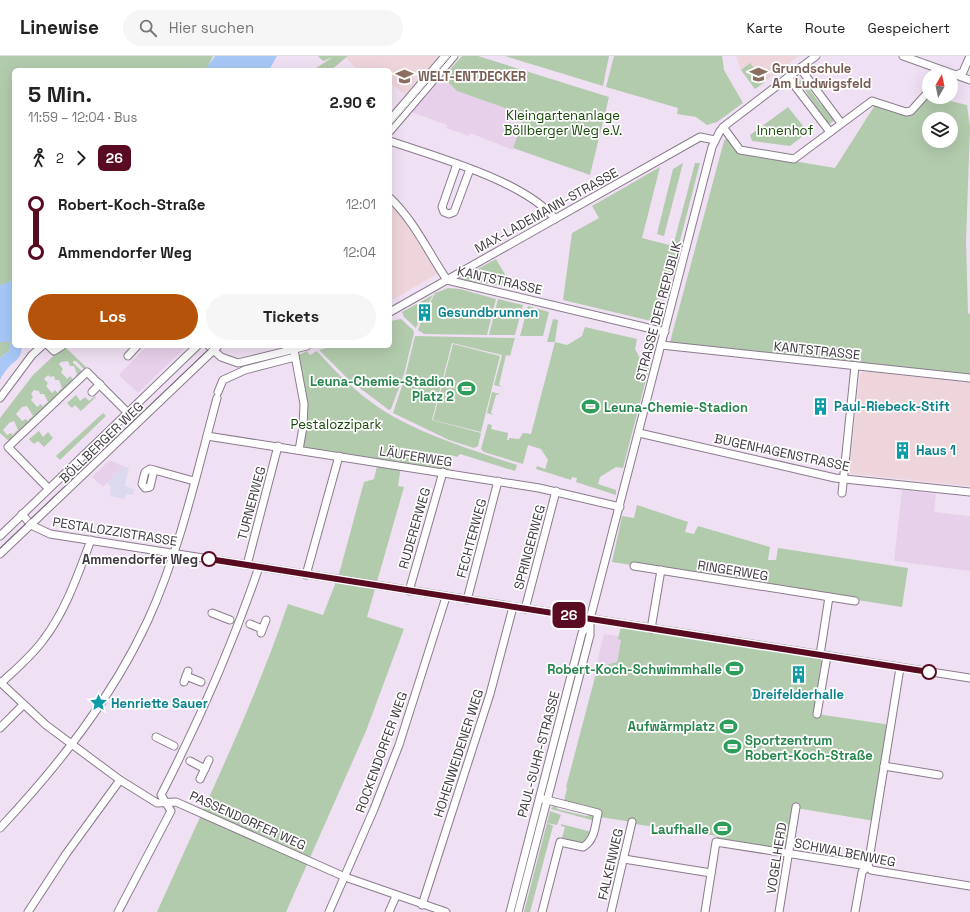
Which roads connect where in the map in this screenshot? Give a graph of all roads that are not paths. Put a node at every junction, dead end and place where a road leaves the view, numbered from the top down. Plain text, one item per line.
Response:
1 (445, 56) edge
2 (454, 56) edge
3 (816, 56) edge
4 (903, 56) edge
5 (970, 56) edge
6 (800, 68) junction
7 (932, 68) edge
8 (958, 75) edge
9 (788, 77) junction
10 (958, 78) edge
11 (970, 80) edge
12 (922, 99) edge
13 (392, 118) edge
14 (841, 123) junction
15 (723, 127) junction
16 (392, 129) edge
17 (830, 132) junction
18 (715, 140) junction
19 (392, 142) edge
20 (457, 164) junction
21 (470, 169) junction
22 (392, 200) edge
23 (555, 219) junction
24 (447, 280) junction
25 (392, 311) edge
26 (665, 332) junction
27 (661, 345) junction
28 (40, 348) edge
29 (135, 348) edge
30 (195, 348) edge
31 (212, 348) edge
32 (214, 348) edge
33 (303, 348) edge
34 (295, 353) junction
35 (128, 356) dead end
36 (855, 366) junction
37 (970, 378) edge
38 (100, 384) junction
39 (92, 392) dead end
40 (0, 398) edge
41 (128, 412) junction
42 (638, 433) junction
43 (207, 436) junction
44 (278, 446) junction
45 (299, 450) junction
46 (339, 456) junction
47 (154, 470) dead end
48 (442, 472) junction
49 (844, 479) junction
50 (194, 481) junction
51 (498, 481) junction
52 (48, 488) junction
53 (556, 491) junction
54 (842, 492) dead end
55 (970, 492) edge
56 (620, 507) junction
57 (22, 514) junction
58 (31, 525) junction
59 (1, 533) edge
60 (90, 540) junction
61 (173, 553) junction
62 (0, 554) edge
63 (247, 565) junction
64 (634, 566) dead end
65 (259, 567) junction
66 (661, 570) junction
67 (306, 574) junction
68 (409, 591) junction
69 (446, 597) junction
70 (828, 597) junction
71 (467, 600) junction
72 (855, 601) dead end
73 (513, 607) junction
74 (525, 609) junction
75 (212, 613) dead end
76 (590, 619) junction
77 (266, 620) dead end
78 (240, 622) junction
79 (651, 629) junction
80 (823, 655) junction
81 (900, 668) junction
82 (186, 677) dead end
83 (970, 678) edge
84 (1, 683) edge
85 (213, 688) junction
86 (23, 705) junction
87 (817, 714) dead end
88 (0, 728) edge
89 (155, 738) dead end
90 (71, 744) junction
91 (182, 754) junction
92 (209, 760) dead end
93 (884, 766) junction
94 (205, 769) junction
95 (939, 775) dead end
96 (200, 779) dead end
97 (120, 780) junction
98 (539, 798) junction
99 (548, 800) junction
100 (167, 802) junction
101 (796, 808) dead end
102 (632, 822) dead end
103 (0, 828) edge
104 (788, 853) junction
105 (624, 859) junction
106 (868, 866) junction
107 (711, 873) junction
108 (345, 877) junction
109 (970, 886) edge
110 (396, 896) junction
111 (422, 905) junction
112 (28, 912) edge
113 (118, 912) edge
114 (329, 912) edge
115 (389, 912) edge
116 (446, 912) edge
117 (510, 912) edge
118 (518, 912) edge
119 (542, 912) edge
120 (611, 912) edge
121 (705, 912) edge
122 (779, 912) edge
123 (855, 912) edge

1 - 13 street
2 - 16 street
3 - 6 street
4 - 7 street
5 - 8 street
6 - 9 street
6 - 14 street
9 - 15 street
9 - 17 street
10 - 11 street
12 - 14 street
14 - 17 street
15 - 17 street
15 - 18 street, STRASSE DER REPUBLIK
18 - 23 street, MAX-LADEMANN-STRASSE
18 - 26 street, STRASSE DER REPUBLIK
19 - 20 street
20 - 21 street
20 - 21 street
21 - 23 street
22 - 24 street
23 - 24 street, MAX-LADEMANN-STRASSE
24 - 25 street, MAX-LADEMANN-STRASSE
24 - 26 street, KANTSTRASSE
26 - 27 street, STRASSE DER REPUBLIK
27 - 36 street, KANTSTRASSE
27 - 42 street, STRASSE DER REPUBLIK
28 - 40 street
29 - 35 street
30 - 41 street, BÖLLBERGER WEG
31 - 58 street, BÖLLBERGER WEG
32 - 34 street
33 - 34 street
34 - 43 street
34 - 45 street
36 - 37 street, KANTSTRASSE
36 - 49 street
38 - 39 street
38 - 41 street
38 - 52 street
41 - 52 street, BÖLLBERGER WEG
42 - 49 street, BUGENHAGENSTRASSE
42 - 56 street, STRASSE DER REPUBLIK
43 - 44 street, LÄUFERWEG
43 - 50 street
44 - 45 street, LÄUFERWEG
44 - 63 street, TURNERWEG
45 - 46 street, LÄUFERWEG
46 - 48 street, LÄUFERWEG
46 - 67 street
47 - 50 street
48 - 51 street, LÄUFERWEG
48 - 68 street, RUDERERWEG
49 - 54 street
49 - 55 street, BUGENHAGENSTRASSE
50 - 61 street
51 - 53 street, LÄUFERWEG
51 - 71 street, FECHTERWEG
52 - 57 street, BÖLLBERGER WEG
53 - 56 street, LÄUFERWEG
53 - 74 street, SPRINGERWEG
56 - 76 street, STRASSE DER REPUBLIK
57 - 58 street, PESTALOZZISTRASSE
57 - 59 street, BÖLLBERGER WEG
58 - 60 street, PESTALOZZISTRASSE
58 - 62 street, BÖLLBERGER WEG
60 - 61 street, PESTALOZZISTRASSE
60 - 84 street
61 - 63 street, PESTALOZZISTRASSE
61 - 90 street
63 - 65 street, PESTALOZZISTRASSE
64 - 66 street, RINGERWEG
65 - 67 street, PESTALOZZISTRASSE
65 - 78 street
66 - 70 street, RINGERWEG
66 - 79 street
67 - 68 street, PESTALOZZISTRASSE
68 - 69 street, PESTALOZZISTRASSE
69 - 71 street, PESTALOZZISTRASSE
69 - 108 street, ROCKENDORFER WEG
70 - 72 street, RINGERWEG
70 - 80 street
71 - 73 street, PESTALOZZISTRASSE
73 - 74 street, PESTALOZZISTRASSE
73 - 111 street, HOHENWEIDENER WEG
74 - 76 street, PESTALOZZISTRASSE
75 - 78 street
76 - 79 street, PESTALOZZISTRASSE
76 - 98 street, PAUL-SUHR-STRASSE
76 - 99 street, PAUL-SUHR-STRASSE
77 - 78 street
78 - 85 street
79 - 80 street, PESTALOZZISTRASSE
80 - 81 street, PESTALOZZISTRASSE
80 - 87 street
81 - 83 street, PESTALOZZISTRASSE
81 - 93 street
82 - 85 street
84 - 86 street, PASSENDORFER WEG
85 - 91 street
86 - 88 street
86 - 90 street, PASSENDORFER WEG
89 - 91 street
90 - 97 street, PASSENDORFER WEG
90 - 103 street
91 - 94 street
91 - 100 street
92 - 94 street
93 - 95 street
93 - 106 street
94 - 96 street
97 - 100 street, PASSENDORFER WEG
97 - 112 street
98 - 99 street
98 - 117 street, PAUL-SUHR-STRASSE
99 - 118 street, PAUL-SUHR-STRASSE
99 - 119 street
100 - 108 street, PASSENDORFER WEG
100 - 113 street
101 - 104 street, VOGELHERD
102 - 105 street, FALKENWEG
104 - 106 street, SCHWALBENWEG
104 - 107 street, SCHWALBENWEG
104 - 122 street, VOGELHERD
105 - 107 street
105 - 120 street, FALKENWEG
106 - 109 street, SCHWALBENWEG
106 - 123 street
107 - 121 street
108 - 110 street, PASSENDORFER WEG
108 - 114 street, ROCKENDORFER WEG
110 - 111 street, PASSENDORFER WEG
110 - 115 street
111 - 116 street, PASSENDORFER WEG

